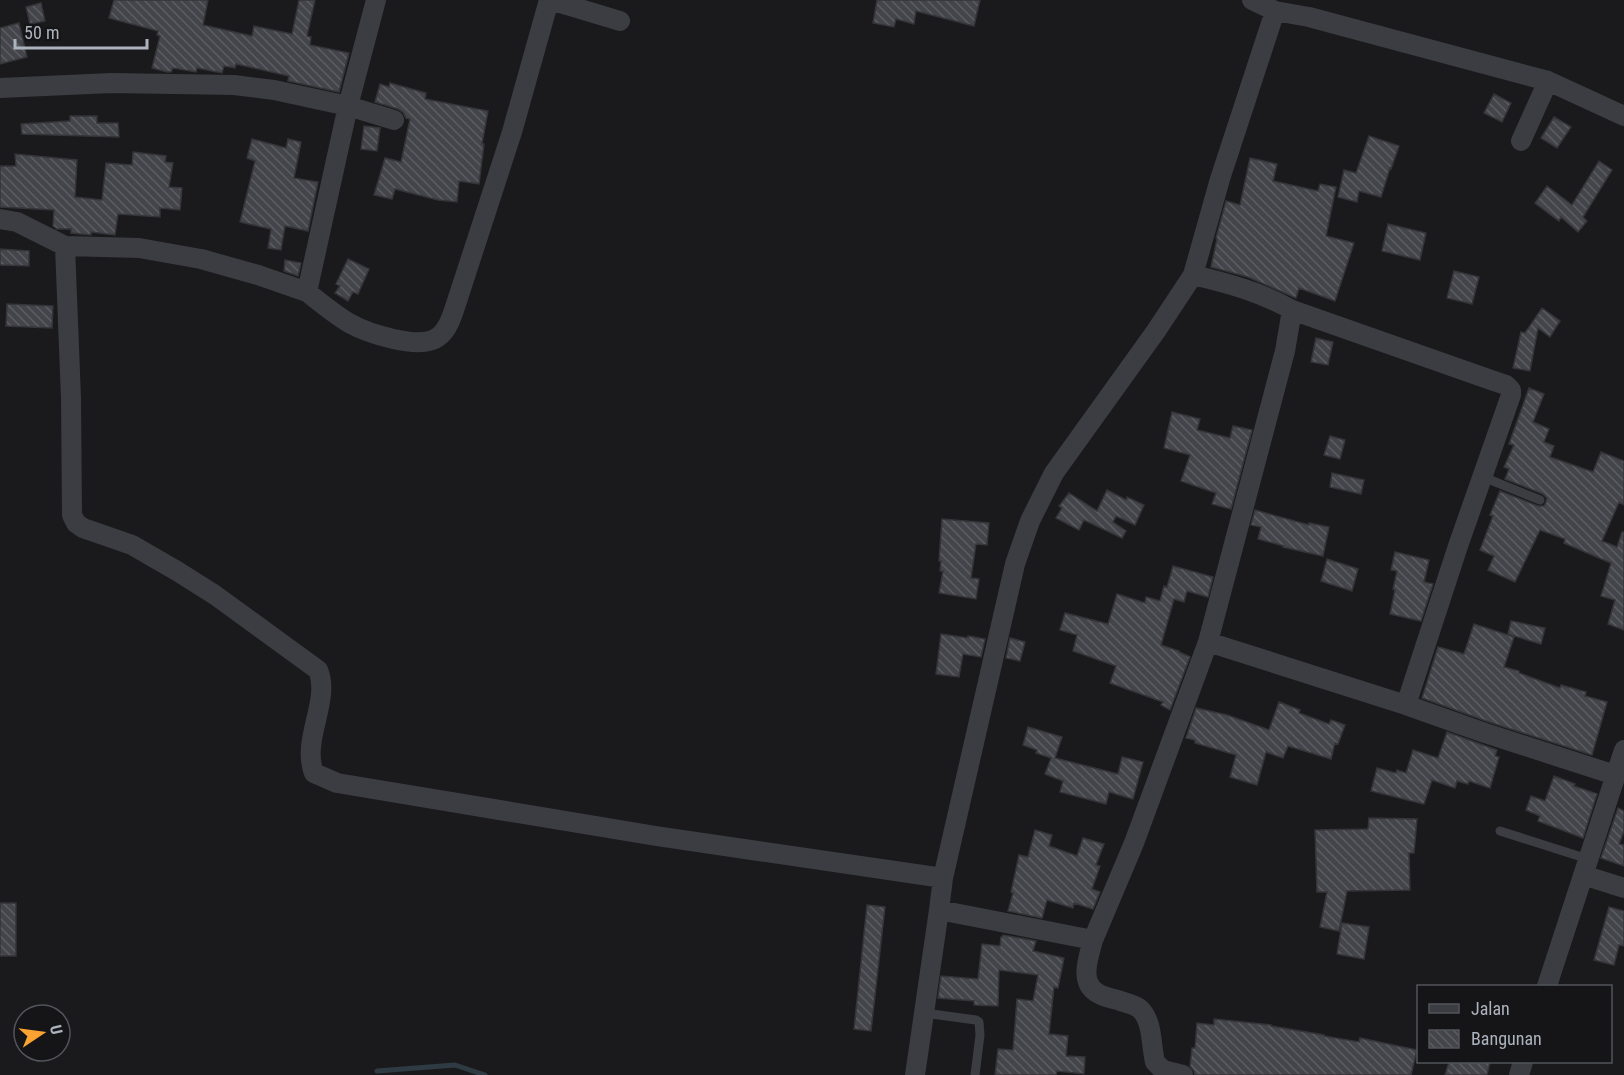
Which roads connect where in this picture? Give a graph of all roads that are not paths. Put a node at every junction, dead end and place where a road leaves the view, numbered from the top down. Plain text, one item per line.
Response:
1 (376, 0) edge
2 (549, 0) edge
3 (1252, 0) edge
4 (1319, 0) edge
5 (1275, 10) junction
6 (1309, 17) junction
7 (620, 21) dead end
8 (1548, 81) junction
9 (0, 88) edge
10 (348, 106) junction
11 (1624, 116) edge
12 (394, 120) dead end
13 (1521, 141) dead end
14 (0, 219) edge
15 (65, 246) junction
16 (1193, 275) junction
17 (307, 292) junction
18 (1292, 310) junction
19 (1483, 477) junction
20 (1540, 500) dead end
21 (1208, 642) junction
22 (1406, 705) junction
23 (1624, 750) edge
24 (1615, 775) junction
25 (1500, 831) dead end
26 (1586, 867) junction
27 (943, 878) junction
28 (1624, 888) edge
29 (939, 910) junction
30 (1093, 940) junction
31 (1548, 985) edge
32 (924, 1013) junction
33 (1152, 1069) edge
34 (915, 1075) edge
35 (975, 1075) edge
36 (1183, 1075) edge

1 - 10 street
2 - 7 street
2 - 17 street
3 - 5 street
4 - 6 street
5 - 6 street
5 - 16 street
6 - 8 street
8 - 11 street
8 - 13 street
9 - 10 street
10 - 12 street
10 - 17 street
14 - 15 street
15 - 17 street
15 - 27 street
16 - 18 street
16 - 27 street
18 - 19 street
18 - 21 street
19 - 20 lane
19 - 22 street
21 - 22 street
21 - 30 street
22 - 24 street
23 - 24 street
24 - 26 street
25 - 26 lane
26 - 28 street
26 - 31 street
27 - 29 street
29 - 30 street
29 - 32 street
30 - 33 street
32 - 34 street
32 - 35 lane
33 - 36 street

